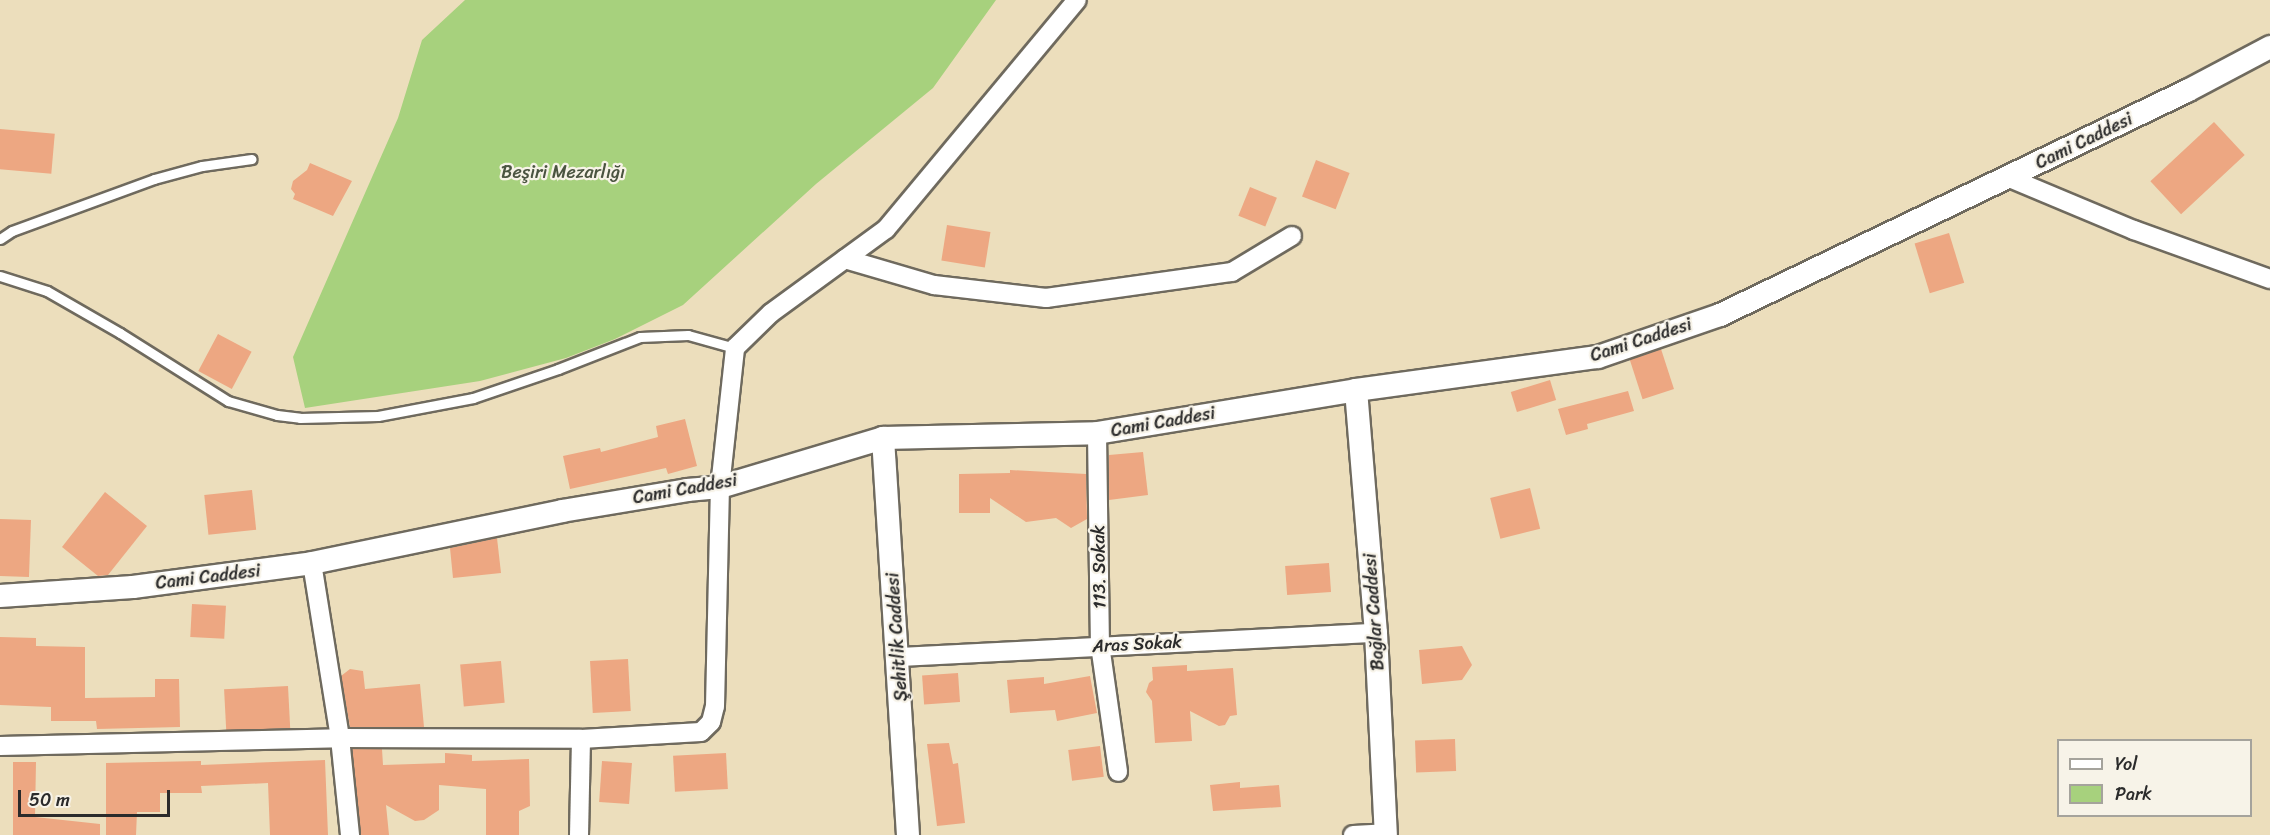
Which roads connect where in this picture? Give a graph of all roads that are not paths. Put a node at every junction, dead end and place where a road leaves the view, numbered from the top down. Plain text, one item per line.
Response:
1 (1077, 0) edge
2 (2270, 47) edge
3 (252, 159) dead end
4 (2007, 177) junction
5 (1292, 236) dead end
6 (0, 238) edge
7 (845, 259) junction
8 (0, 276) edge
9 (2270, 279) edge
10 (735, 348) junction
11 (1356, 390) junction
12 (1097, 433) junction
13 (883, 438) junction
14 (720, 487) junction
15 (312, 563) junction
16 (0, 596) edge
17 (1376, 633) junction
18 (1100, 645) junction
19 (899, 657) junction
20 (340, 738) junction
21 (581, 739) junction
22 (0, 746) edge
23 (1118, 772) dead end
24 (1386, 834) edge
25 (350, 835) edge
26 (579, 835) edge
27 (908, 835) edge
28 (1353, 835) edge

1 - 7 street
2 - 4 street, Cami Caddesi
3 - 6 lane
4 - 9 street
4 - 11 street, Cami Caddesi
5 - 7 street
7 - 10 street
8 - 10 lane
10 - 14 street
11 - 12 street, Cami Caddesi
11 - 17 street, Bağlar Caddesi
12 - 13 street, Cami Caddesi
12 - 18 street, 113. Sokak
13 - 14 street, Cami Caddesi
13 - 19 street, Şehitlik Caddesi
14 - 15 street, Cami Caddesi
14 - 21 street
15 - 16 street, Cami Caddesi
15 - 20 street
17 - 18 street, Aras Sokak
17 - 24 street, Bağlar Caddesi
18 - 19 street, Aras Sokak
18 - 23 street, 113. Sokak
19 - 27 street, Şehitlik Caddesi
20 - 21 street
20 - 22 street
20 - 25 street
21 - 26 street
24 - 28 street

